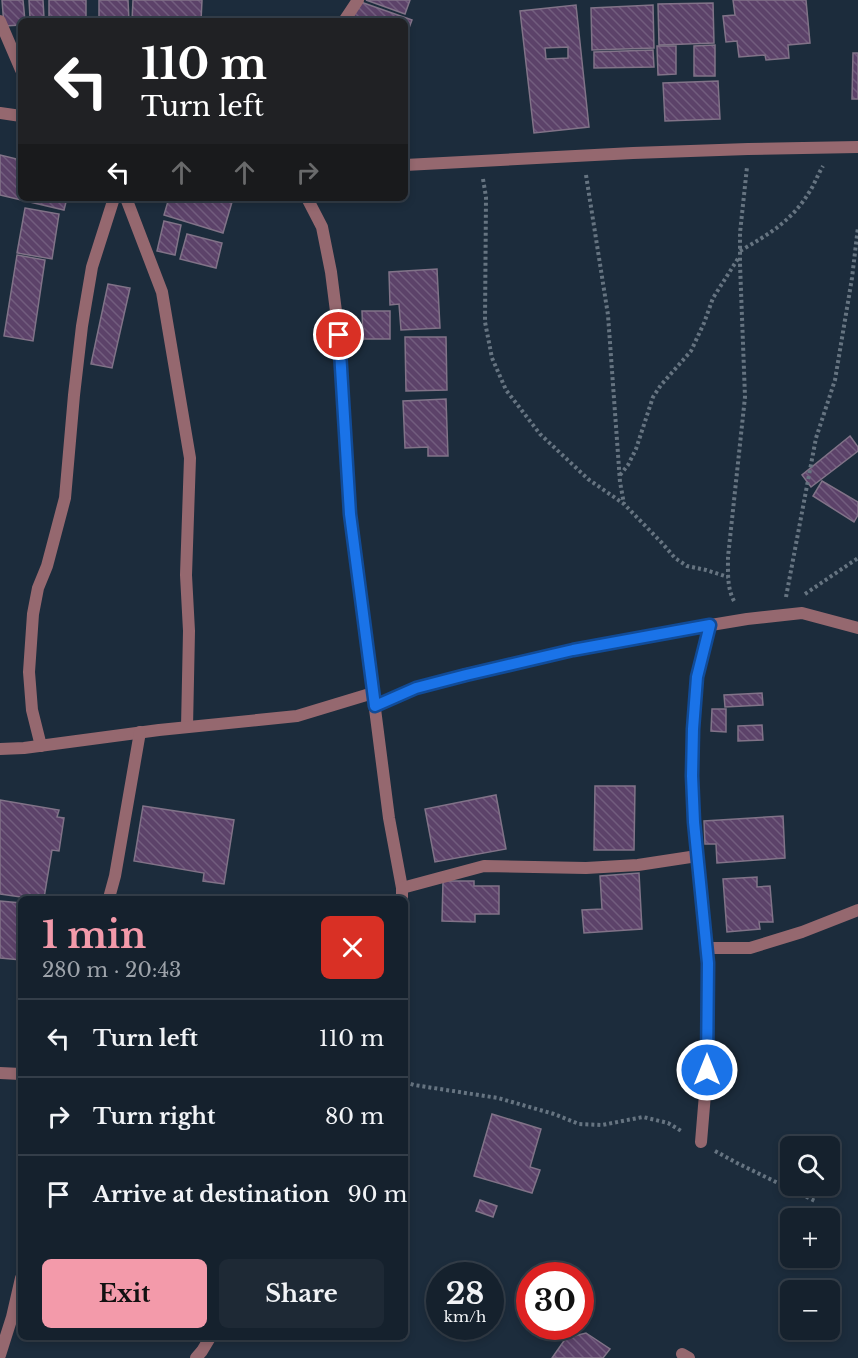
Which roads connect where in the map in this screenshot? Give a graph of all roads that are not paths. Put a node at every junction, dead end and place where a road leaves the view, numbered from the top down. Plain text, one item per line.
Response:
1 (358, 0) edge
2 (346, 18) edge
3 (0, 21) edge
4 (18, 63) edge
5 (0, 113) edge
6 (18, 116) edge
7 (858, 147) edge
8 (408, 165) edge
9 (113, 201) edge
10 (127, 201) edge
11 (309, 201) edge
12 (710, 625) junction
13 (858, 628) edge
14 (373, 693) junction
15 (375, 706) junction
16 (187, 727) junction
17 (140, 732) junction
18 (41, 746) junction
19 (0, 749) edge
20 (698, 856) junction
21 (402, 893) edge
22 (110, 896) edge
23 (858, 910) edge
24 (706, 948) junction
25 (0, 1073) edge
26 (18, 1074) edge
27 (701, 1143) road end
28 (18, 1291) edge
29 (209, 1340) edge
30 (0, 1355) edge
31 (196, 1358) edge

1 - 2 street
3 - 4 street
5 - 6 street
7 - 8 street
9 - 18 street
10 - 16 street
11 - 14 street
12 - 13 street
12 - 15 street
12 - 20 street
14 - 15 street
14 - 16 street
15 - 21 street
16 - 17 street
17 - 18 street
17 - 22 street
18 - 19 street
20 - 21 street
20 - 24 street
23 - 24 street
24 - 27 street
25 - 26 street
28 - 30 street
29 - 31 street

